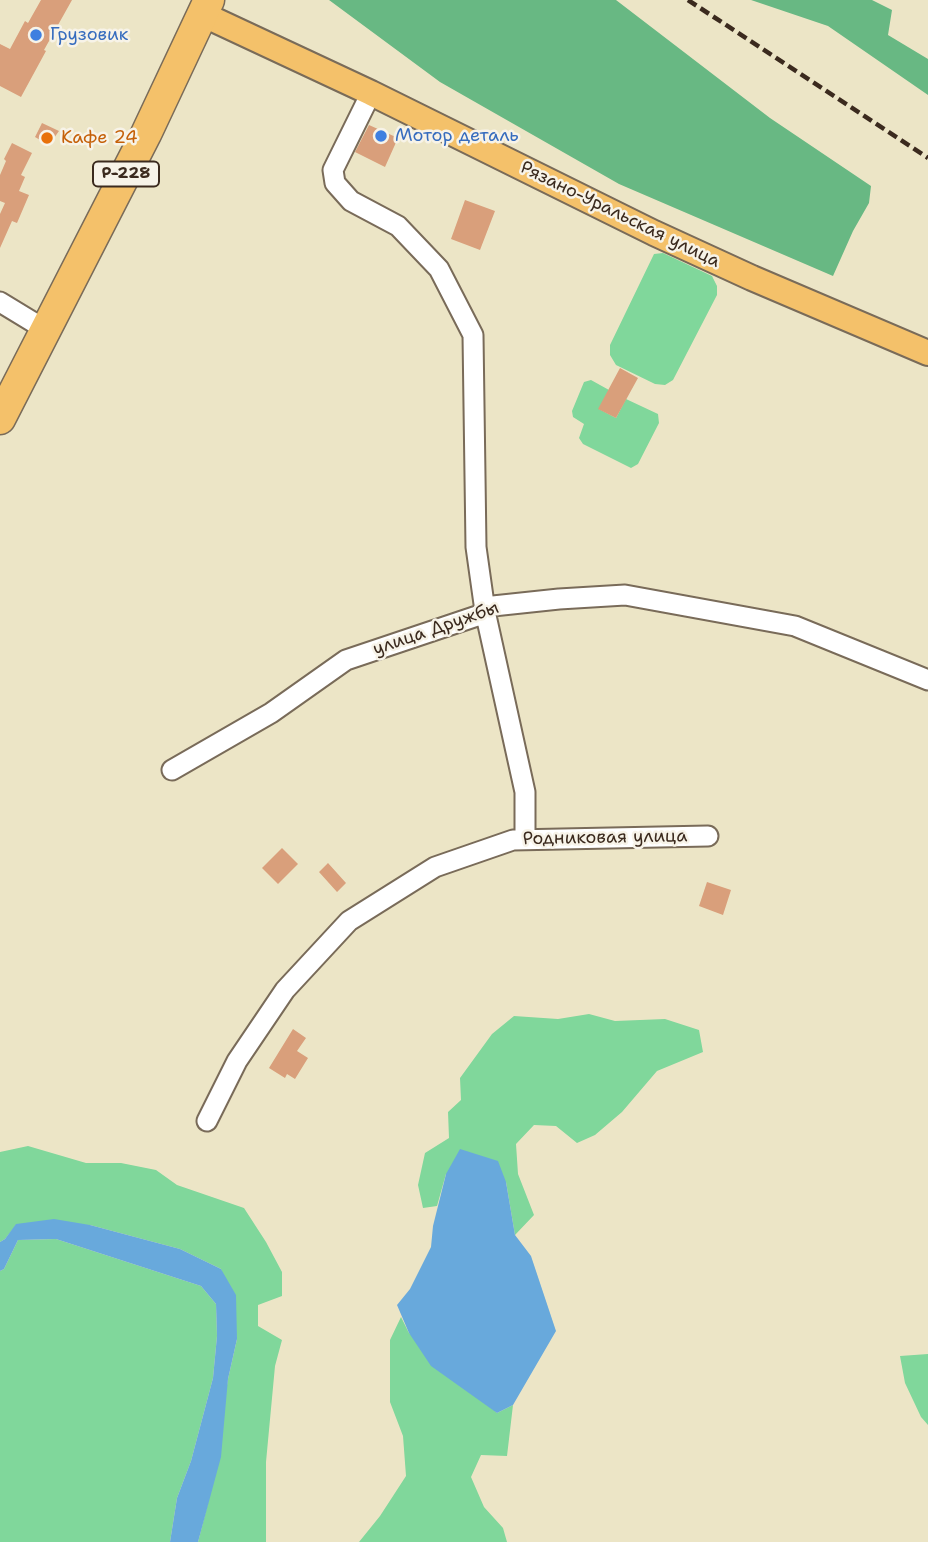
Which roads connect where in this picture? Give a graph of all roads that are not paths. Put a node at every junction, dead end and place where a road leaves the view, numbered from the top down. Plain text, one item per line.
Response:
1 (205, 7) edge
2 (371, 93) junction
3 (0, 302) edge
4 (46, 330) junction
5 (928, 353) edge
6 (0, 419) edge
7 (485, 611) junction
8 (928, 680) edge
9 (172, 770) dead end
10 (708, 836) dead end
11 (525, 839) junction
12 (207, 1121) dead end

1 - 2 main road, Рязано-Уральская улица
1 - 4 highway, Р-228
2 - 5 main road, Рязано-Уральская улица
2 - 7 street
3 - 4 street
4 - 6 highway, Р-228
7 - 8 street, улица Дружбы
7 - 9 street, улица Дружбы
7 - 11 street
10 - 11 street, Родниковая улица
11 - 12 street, Родниковая улица

